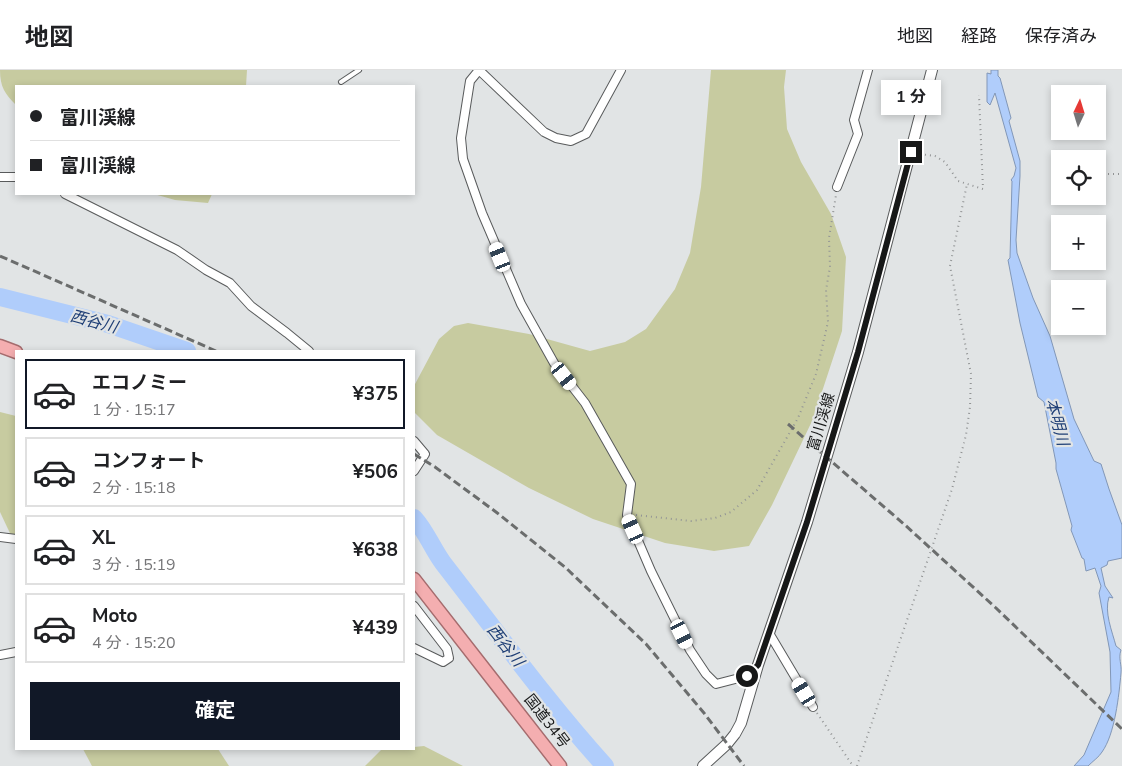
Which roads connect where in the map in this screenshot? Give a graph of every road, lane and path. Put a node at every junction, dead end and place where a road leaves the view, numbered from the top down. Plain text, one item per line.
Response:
1 (359, 70) edge
2 (621, 70) edge
3 (868, 70) edge
4 (932, 70) edge
5 (341, 82) dead end
6 (979, 95) dead end
7 (911, 152) junction
8 (1106, 174) edge
9 (1122, 174) edge
10 (0, 178) edge
11 (15, 178) edge
12 (967, 184) junction
13 (837, 188) joint
14 (67, 195) edge
15 (0, 346) edge
16 (308, 350) edge
17 (15, 352) edge
18 (415, 442) edge
19 (415, 469) edge
20 (626, 514) junction
21 (0, 537) edge
22 (15, 539) edge
23 (415, 580) edge
24 (415, 607) edge
25 (769, 633) junction
26 (415, 648) edge
27 (15, 652) edge
28 (0, 654) edge
29 (758, 665) junction
30 (813, 707) joint
31 (560, 766) edge
32 (703, 766) edge
33 (853, 766) edge
34 (857, 766) edge

1 - 5 lane
2 - 20 street
3 - 13 street
4 - 7 main road, 富川渓線
6 - 12 path
7 - 12 path
7 - 25 main road, 富川渓線
8 - 9 path
10 - 11 street
12 - 34 path
13 - 20 path
14 - 16 street
15 - 17 highway
18 - 19 street
20 - 29 street
21 - 22 street
23 - 31 highway, 国道34号
24 - 26 street
25 - 29 main road, 富川渓線
25 - 30 street
27 - 28 street
29 - 32 main road, 富川渓線
30 - 33 path

